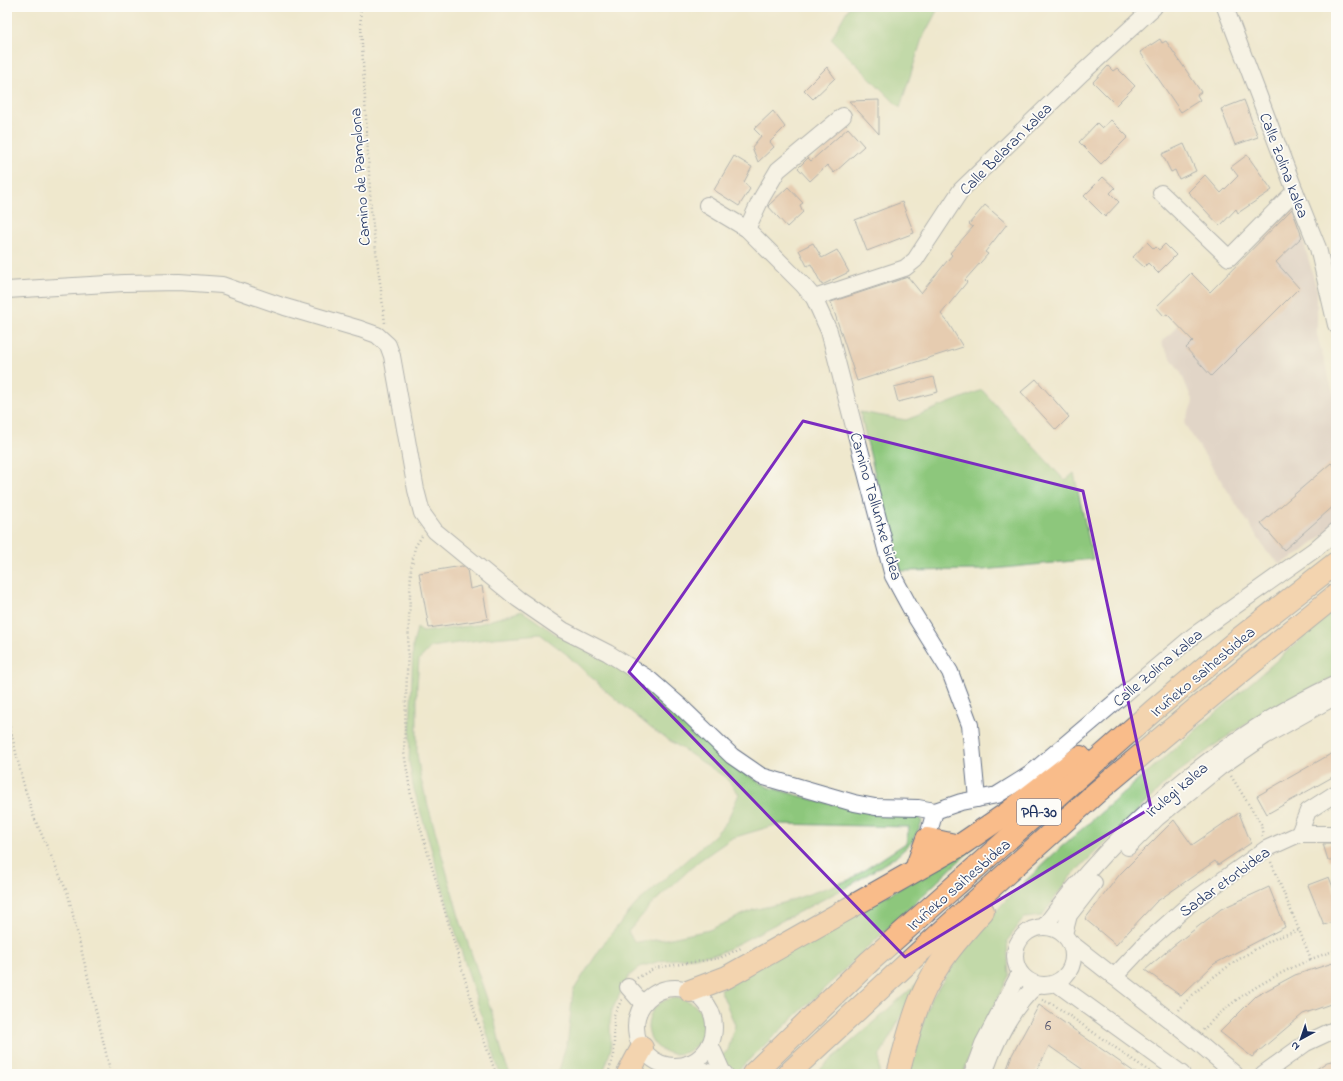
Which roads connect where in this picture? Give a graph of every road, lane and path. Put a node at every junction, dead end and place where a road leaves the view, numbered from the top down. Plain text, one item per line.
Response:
1 (360, 7) edge
2 (1154, 7) edge
3 (1224, 7) edge
4 (843, 116) dead end
5 (1294, 192) junction
6 (1161, 193) dead end
7 (707, 205) dead end
8 (746, 229) junction
9 (7, 290) edge
10 (814, 298) junction
11 (1336, 325) edge
12 (388, 345) junction
13 (429, 523) junction
14 (1336, 531) edge
15 (1336, 564) edge
16 (1336, 595) edge
17 (1216, 659) junction
18 (1336, 684) edge
19 (1215, 693) junction
20 (1336, 696) edge
21 (7, 715) edge
22 (1224, 764) junction
23 (1336, 793) edge
24 (978, 799) junction
25 (935, 811) junction
26 (1299, 834) junction
27 (1336, 834) edge
28 (927, 839) junction
29 (959, 846) junction
30 (1266, 849) junction
31 (916, 869) junction
32 (1044, 927) junction
33 (1299, 930) junction
34 (1067, 939) junction
35 (747, 945) dead end
36 (1336, 950) edge
37 (1310, 959) junction
38 (1020, 973) junction
39 (1114, 977) junction
40 (1056, 983) junction
41 (628, 987) junction
42 (690, 991) junction
43 (1037, 992) junction
44 (643, 1004) junction
45 (1170, 1021) junction
46 (1336, 1029) edge
47 (1194, 1040) junction
48 (710, 1044) junction
49 (642, 1048) junction
50 (689, 1063) junction
51 (719, 1073) edge
52 (111, 1074) edge
53 (496, 1074) edge
54 (608, 1074) edge
55 (628, 1074) edge
56 (753, 1074) edge
57 (788, 1074) edge
58 (898, 1074) edge
59 (972, 1074) edge
60 (984, 1074) edge
61 (1153, 1074) edge
62 (1182, 1074) edge
63 (1235, 1074) edge
64 (1263, 1074) edge

1 - 12 path, Camino de Pamplona
2 - 10 street, Calle Belaran kalea
3 - 5 street, Calle Zolina kalea
4 - 8 street
5 - 6 street
5 - 11 street, Calle Zolina kalea
7 - 8 street, Camino Talluntxe bidea
8 - 10 street, Camino Talluntxe bidea
9 - 12 street
10 - 24 street, Camino Talluntxe bidea
12 - 13 street
13 - 25 street
13 - 53 path
14 - 24 street, Calle Zolina kalea
15 - 17 highway, Iruñeko saihesbidea / PA-30
16 - 19 highway, Iruñeko saihesbidea / PA-30
17 - 29 highway
17 - 56 highway, Iruñeko saihesbidea / PA-30
18 - 32 street, Irulegi kalea
19 - 57 highway, Iruñeko saihesbidea / PA-30
19 - 58 highway
20 - 22 street, Irulegi kalea
21 - 52 path
22 - 30 path
22 - 34 street, Irulegi kalea
23 - 26 street
24 - 25 street, Calle Zolina kalea
25 - 28 street
26 - 27 street
26 - 30 street, Sadar etorbidea
28 - 29 highway
28 - 31 highway
29 - 31 highway
30 - 33 path
30 - 39 street, Sadar etorbidea
31 - 42 highway
32 - 34 street
32 - 38 street
33 - 37 path
33 - 45 path
34 - 39 street
34 - 40 street
35 - 41 path
36 - 37 path
37 - 47 path
38 - 43 street
38 - 59 street
39 - 45 street
40 - 43 street
40 - 62 street
41 - 44 street
41 - 54 path
42 - 44 street
42 - 48 street
43 - 60 street
43 - 61 path
44 - 49 street
45 - 47 street
46 - 64 street
47 - 63 street
48 - 50 street
48 - 51 street
49 - 50 street
49 - 55 highway
50 - 51 street

